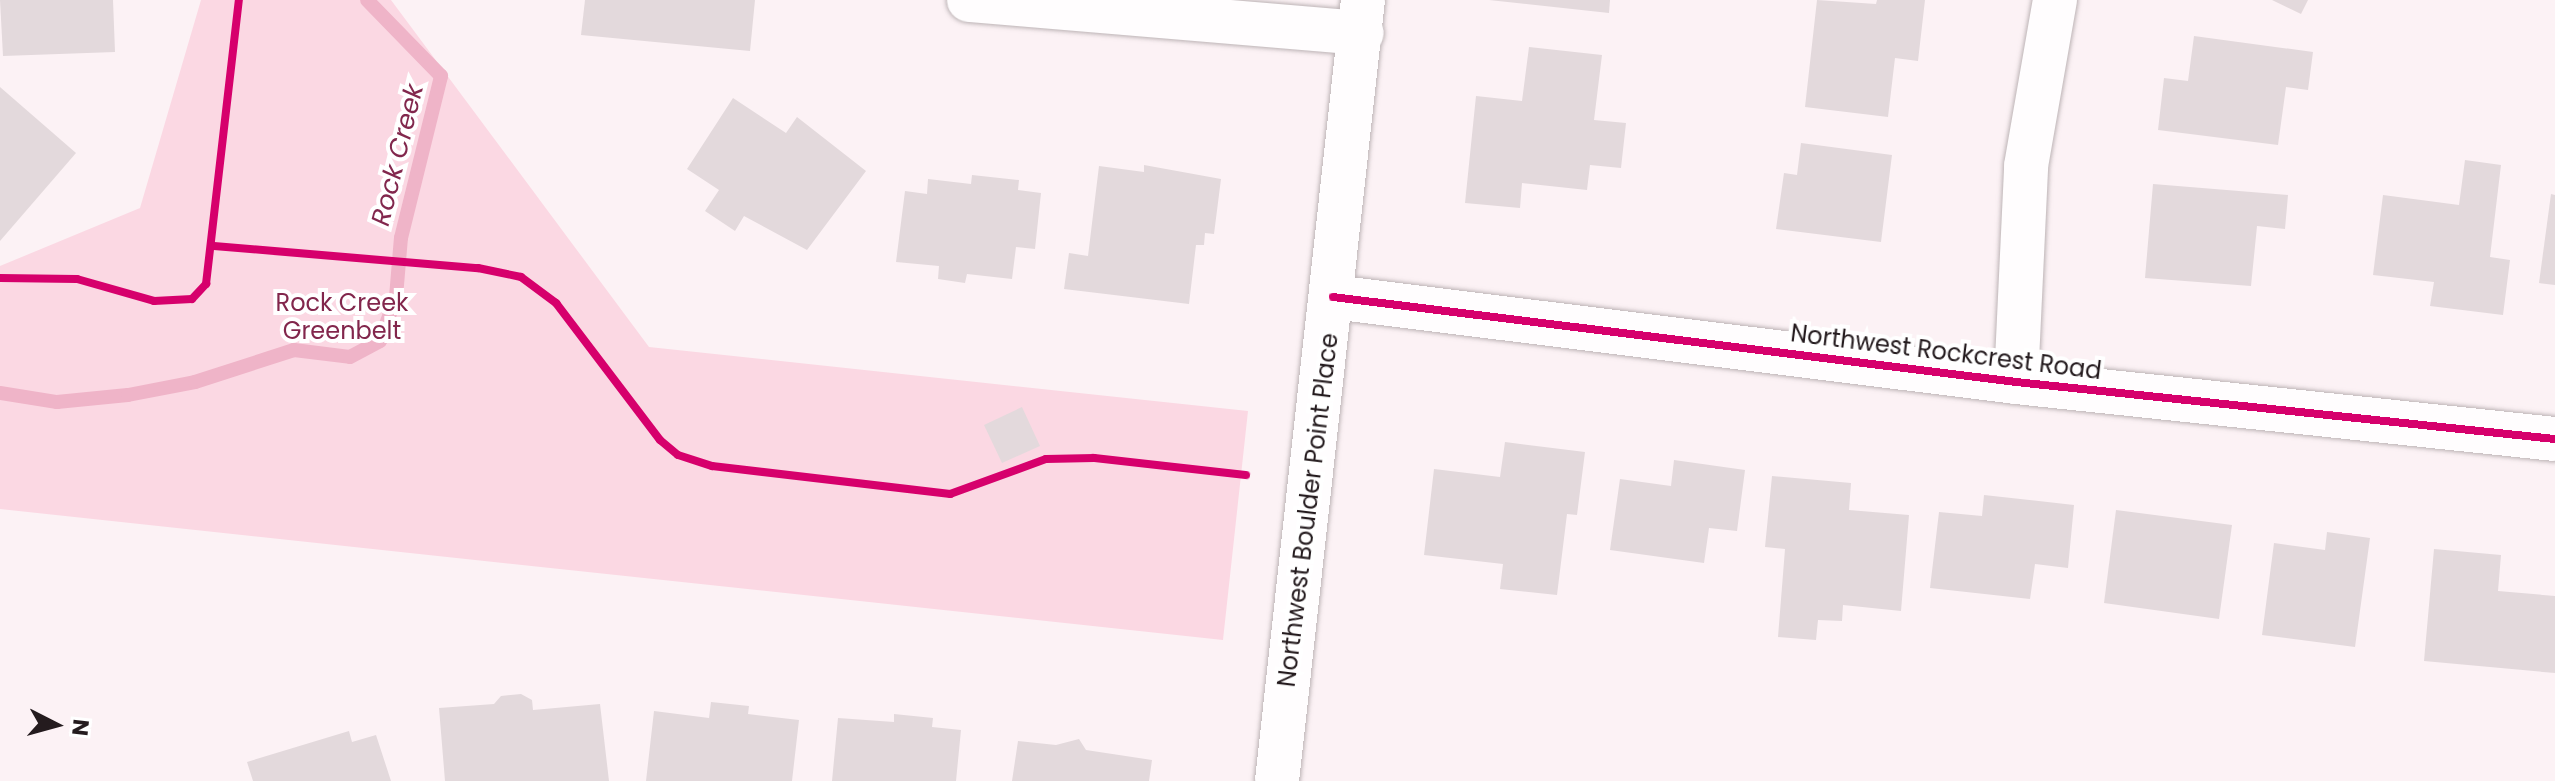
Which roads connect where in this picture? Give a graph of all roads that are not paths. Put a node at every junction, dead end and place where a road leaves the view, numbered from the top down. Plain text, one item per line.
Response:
1 (969, 0) edge
2 (2055, 0) edge
3 (1362, 17) edge
4 (1333, 297) junction
5 (2016, 382) junction
6 (2555, 439) edge
7 (1277, 781) edge

1 - 3 street
2 - 5 street
3 - 4 street, Northwest Boulder Point Place
4 - 5 street, Northwest Rockcrest Road
4 - 7 street, Northwest Boulder Point Place
5 - 6 street, Northwest Rockcrest Road

